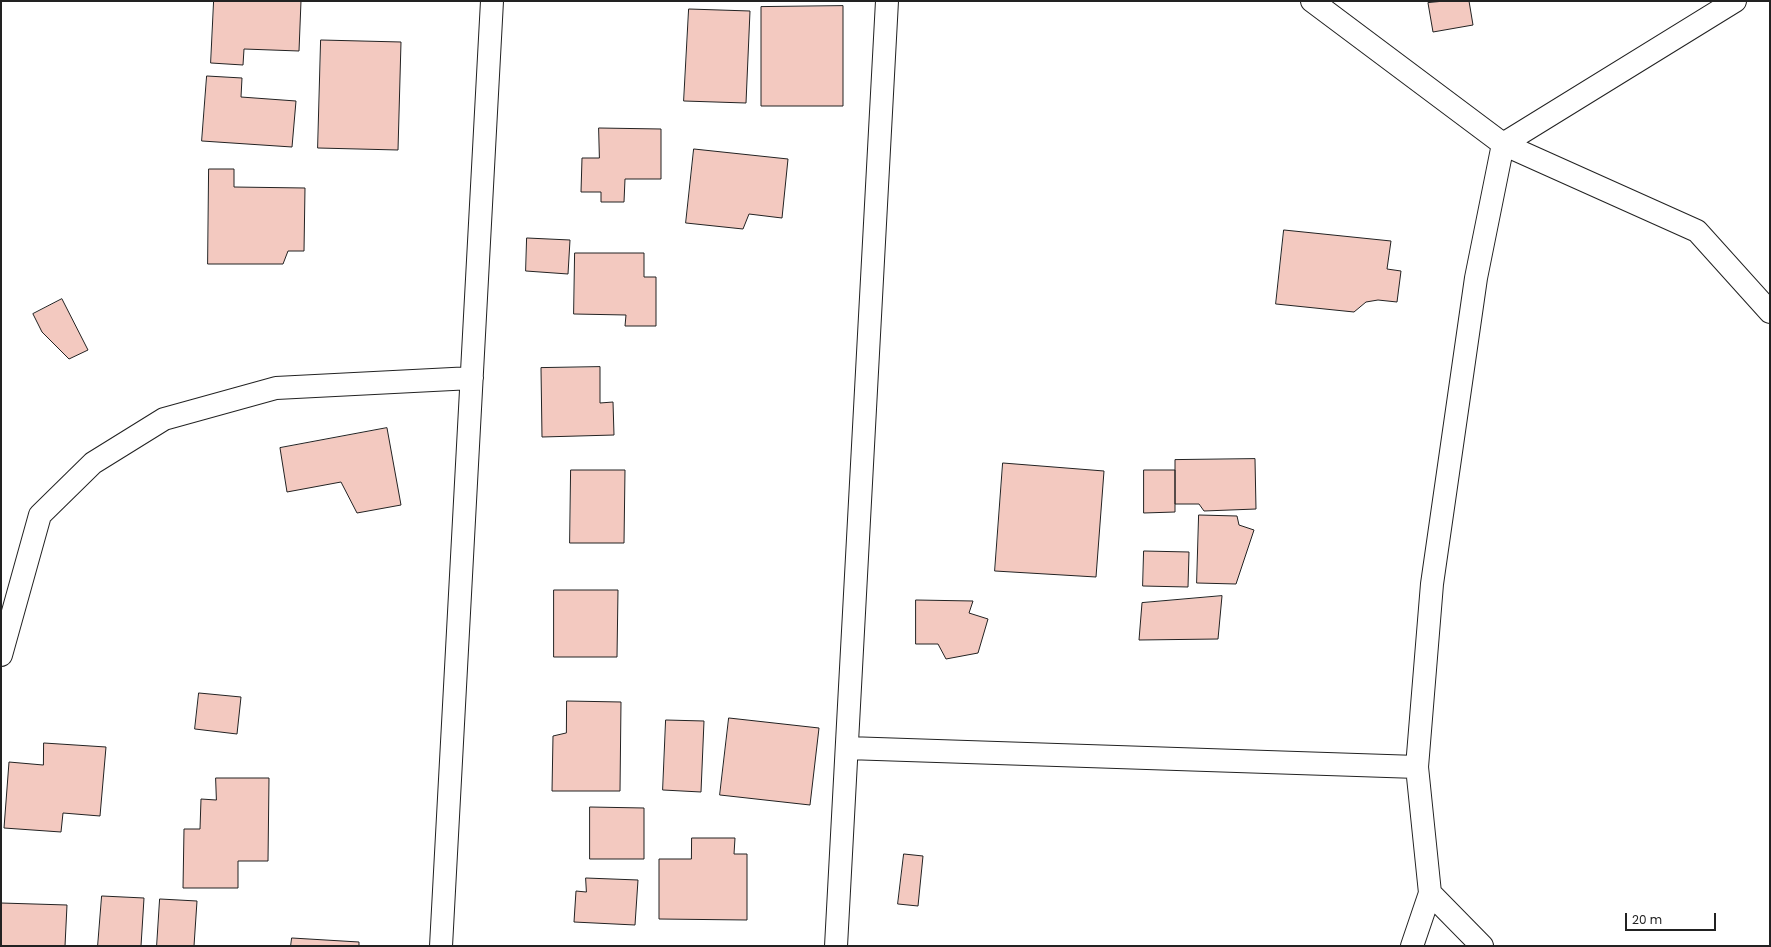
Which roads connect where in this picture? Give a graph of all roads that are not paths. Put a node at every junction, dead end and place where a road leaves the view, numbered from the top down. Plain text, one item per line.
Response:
1 (492, 1) edge
2 (887, 1) edge
3 (1312, 1) edge
4 (1735, 1) edge
5 (1503, 144) junction
6 (1770, 312) edge
7 (472, 378) junction
8 (1, 655) edge
9 (847, 748) junction
10 (1417, 767) junction
11 (1430, 892) junction
12 (441, 946) edge
13 (836, 946) edge
14 (1412, 946) edge
15 (1482, 946) edge

1 - 7 street
2 - 9 street
3 - 5 street
4 - 5 street
5 - 6 street
5 - 10 street
7 - 8 street
7 - 12 street
9 - 10 street
9 - 13 street
10 - 11 street
11 - 14 street
11 - 15 street

